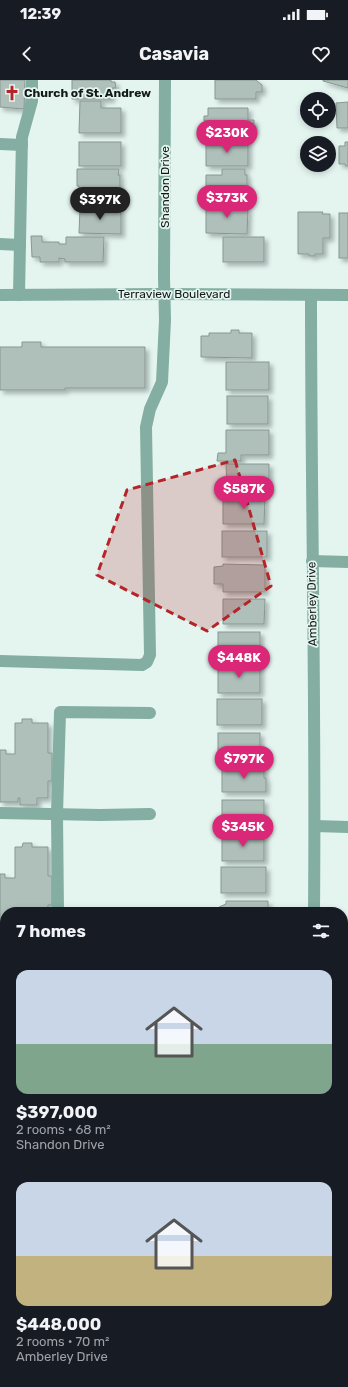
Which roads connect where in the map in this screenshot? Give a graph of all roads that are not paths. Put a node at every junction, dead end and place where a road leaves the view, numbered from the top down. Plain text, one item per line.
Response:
1 (32, 80) edge
2 (166, 80) edge
3 (0, 144) edge
4 (22, 144) junction
5 (0, 244) edge
6 (20, 245) junction
7 (19, 294) junction
8 (165, 294) junction
9 (0, 295) edge
10 (311, 295) junction
11 (348, 295) edge
12 (312, 561) junction
13 (348, 562) edge
14 (0, 661) edge
15 (150, 713) dead end
16 (0, 813) edge
17 (58, 814) junction
18 (150, 814) dead end
19 (315, 826) junction
20 (348, 827) edge
21 (58, 907) edge
22 (314, 907) edge

1 - 4 street
2 - 8 street, Shandon Drive
3 - 4 street
4 - 6 street
5 - 6 street
6 - 7 street
7 - 8 street, Terraview Boulevard
7 - 9 street, Terraview Boulevard
8 - 10 street, Terraview Boulevard
8 - 14 street, Shandon Drive
10 - 11 street, Terraview Boulevard
10 - 12 street, Amberley Drive
12 - 13 street
12 - 19 street, Amberley Drive
15 - 17 street
16 - 17 street
17 - 18 street
17 - 21 street
19 - 20 street
19 - 22 street, Amberley Drive

